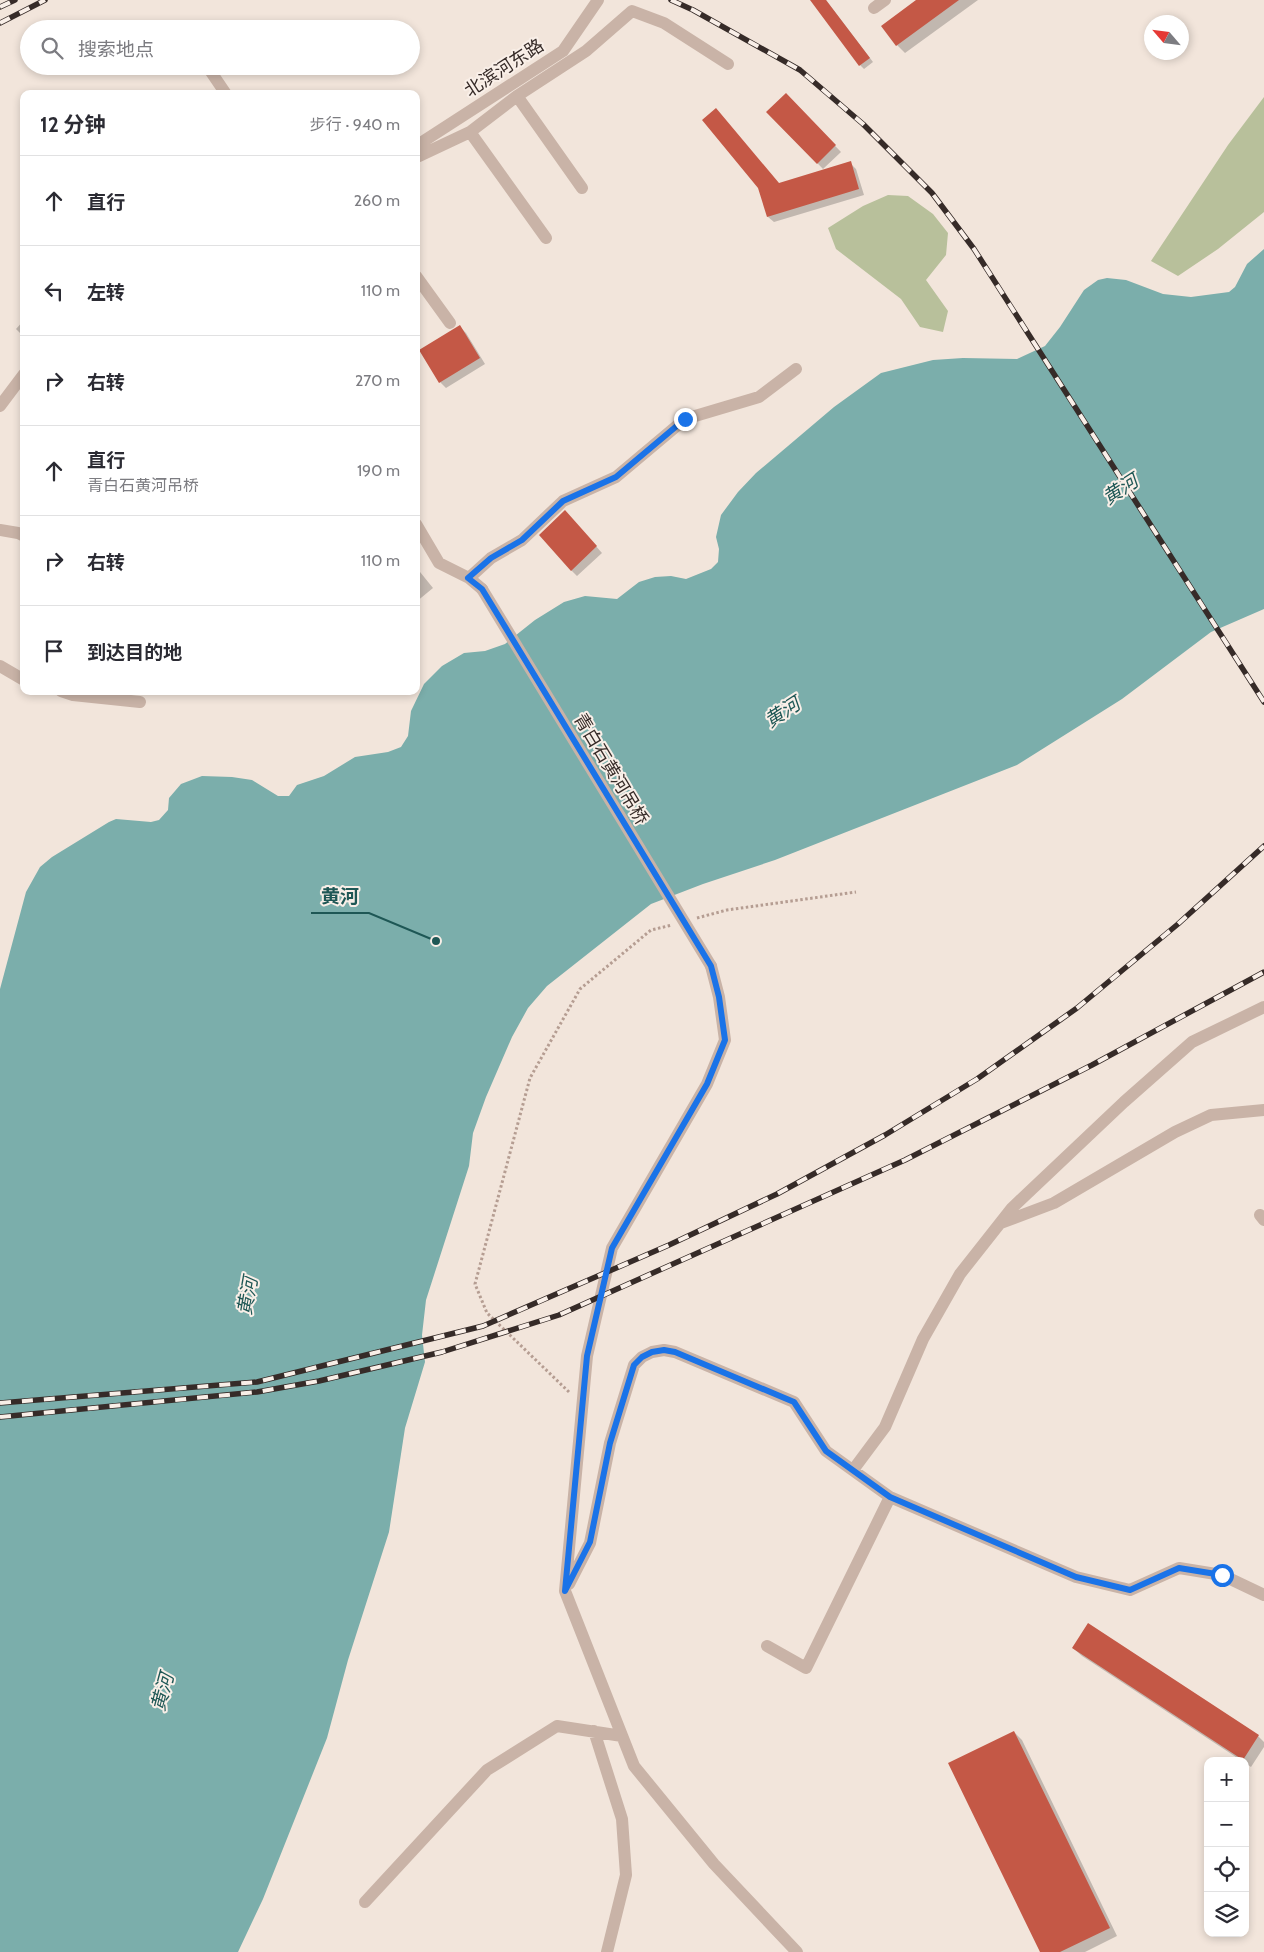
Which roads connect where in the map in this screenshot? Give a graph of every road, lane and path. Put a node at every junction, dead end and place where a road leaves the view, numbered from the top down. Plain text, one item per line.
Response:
1 (597, 2) edge
2 (728, 64) dead end
3 (213, 75) edge
4 (223, 90) edge
5 (517, 96) junction
6 (470, 132) junction
7 (420, 143) edge
8 (420, 156) edge
9 (582, 188) dead end
10 (546, 238) dead end
11 (420, 282) edge
12 (450, 324) dead end
13 (796, 369) dead end
14 (20, 379) edge
15 (0, 406) edge
16 (0, 530) edge
17 (420, 531) edge
18 (20, 534) edge
19 (468, 578) junction
20 (0, 666) edge
21 (20, 678) edge
22 (73, 695) edge
23 (140, 702) dead end
24 (856, 892) dead end
25 (689, 920) dead end
26 (680, 923) dead end
27 (1264, 1007) edge
28 (1264, 1110) edge
29 (1000, 1223) junction
30 (582, 1404) junction
31 (853, 1470) junction
32 (890, 1497) junction
33 (565, 1591) junction
34 (1264, 1594) edge
35 (767, 1646) dead end
36 (594, 1731) junction
37 (622, 1736) junction
38 (365, 1902) dead end
39 (607, 1952) edge
40 (797, 1952) edge

1 - 7 street, 北滨河东路
2 - 5 street
3 - 4 street
5 - 6 street
5 - 9 street
6 - 8 street
6 - 10 street
11 - 12 street
13 - 19 street
14 - 15 street
16 - 18 street
17 - 19 street
19 - 30 street, 青白石黄河吊桥, bridge
20 - 21 street
22 - 23 street
24 - 25 path
26 - 30 path
27 - 29 street
28 - 29 street
29 - 31 street
30 - 33 street, 青白石黄河吊桥
31 - 32 street
31 - 33 street
32 - 34 street
32 - 35 street
33 - 37 street
36 - 37 street
36 - 38 street
36 - 39 street
37 - 40 street

